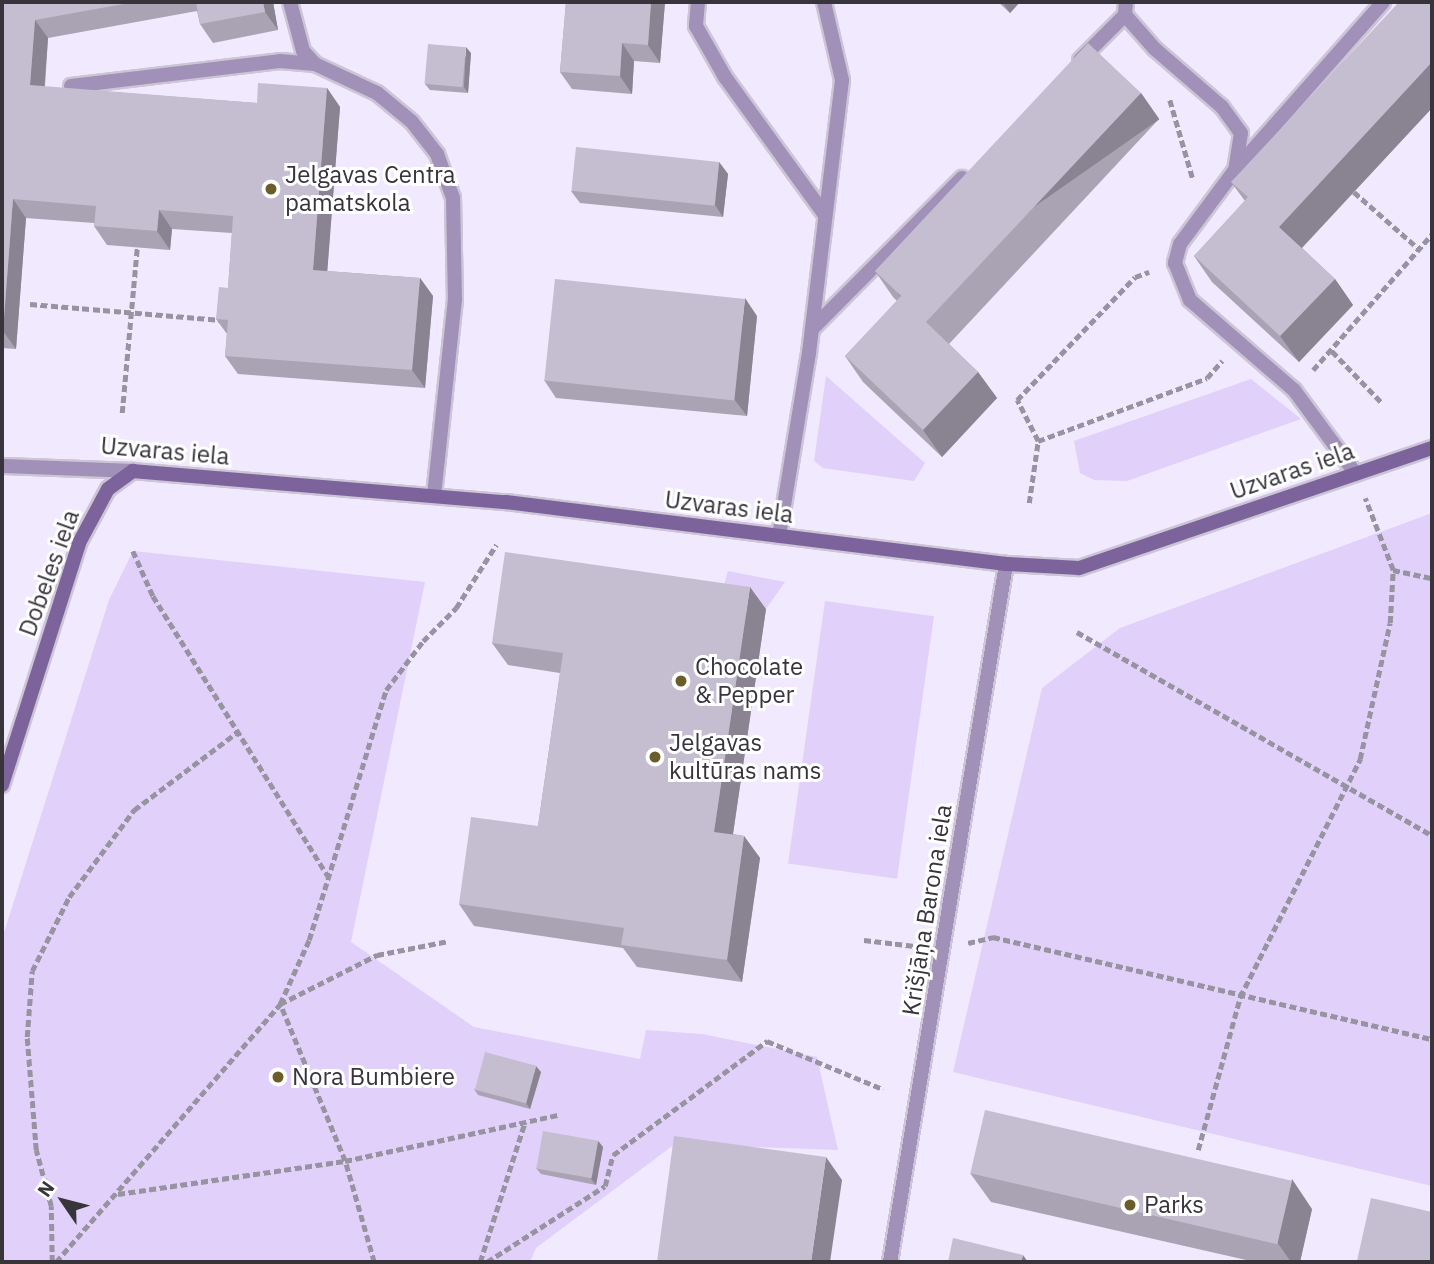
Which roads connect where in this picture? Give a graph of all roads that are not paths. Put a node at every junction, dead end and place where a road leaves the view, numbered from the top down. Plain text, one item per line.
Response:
1 (290, 2) edge
2 (698, 2) edge
3 (824, 2) edge
4 (1383, 2) edge
5 (1125, 9) edge
6 (315, 64) junction
7 (1067, 73) edge
8 (71, 86) edge
9 (970, 170) edge
10 (1235, 170) junction
11 (825, 215) junction
12 (812, 329) junction
13 (1432, 448) edge
14 (2, 466) edge
15 (134, 471) junction
16 (1356, 474) junction
17 (434, 495) junction
18 (779, 536) junction
19 (1006, 564) junction
20 (2, 785) edge
21 (890, 1262) edge

1 - 6 street
2 - 11 street
3 - 11 street
4 - 10 street
5 - 7 street
5 - 10 street
6 - 8 street
6 - 17 street
9 - 12 street
10 - 16 street
11 - 12 street
12 - 18 street
13 - 16 main road, Uzvaras iela
14 - 15 street, Uzvaras iela
15 - 17 main road, Uzvaras iela
15 - 20 main road, Dobeles iela
16 - 19 main road, Uzvaras iela
17 - 18 main road, Uzvaras iela
18 - 19 main road, Uzvaras iela
19 - 21 street, Krišjāņa Barona iela

